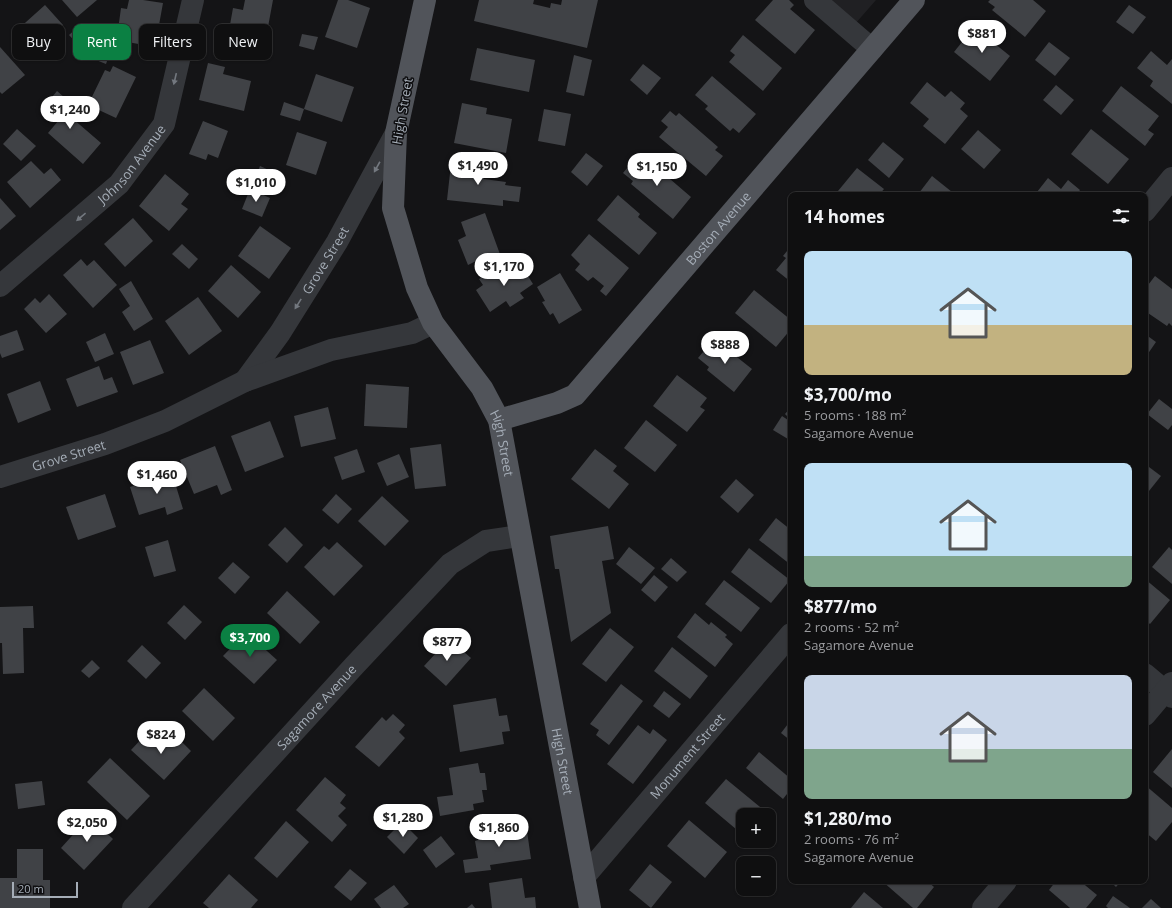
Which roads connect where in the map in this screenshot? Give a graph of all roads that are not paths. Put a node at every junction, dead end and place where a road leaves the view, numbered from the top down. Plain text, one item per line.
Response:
1 (193, 0) edge
2 (425, 0) edge
3 (815, 0) edge
4 (914, 0) edge
5 (872, 49) junction
6 (396, 133) junction
7 (1172, 178) edge
8 (1148, 207) edge
9 (0, 286) edge
10 (433, 323) junction
11 (245, 381) junction
12 (499, 420) junction
13 (0, 477) edge
14 (519, 536) junction
15 (788, 638) edge
16 (1148, 676) edge
17 (1170, 690) edge
18 (1148, 712) edge
19 (584, 877) junction
20 (1003, 884) edge
21 (133, 908) edge
22 (590, 908) edge
23 (983, 908) edge

1 -> 9 street, Johnson Avenue
2 - 6 main road, High Street
3 - 5 street
4 - 5 main road, Boston Avenue
5 - 12 main road, Boston Avenue
6 - 10 main road, High Street
6 -> 11 street, Grove Street
7 - 8 street
10 - 11 street, Grove Street
10 - 12 main road, High Street
11 - 13 street, Grove Street
12 - 14 main road, High Street
14 - 19 main road, High Street
14 - 21 street, Sagamore Avenue
15 - 19 street, Monument Street
16 - 17 street
17 - 18 street
19 - 22 main road, High Street
20 - 23 street

